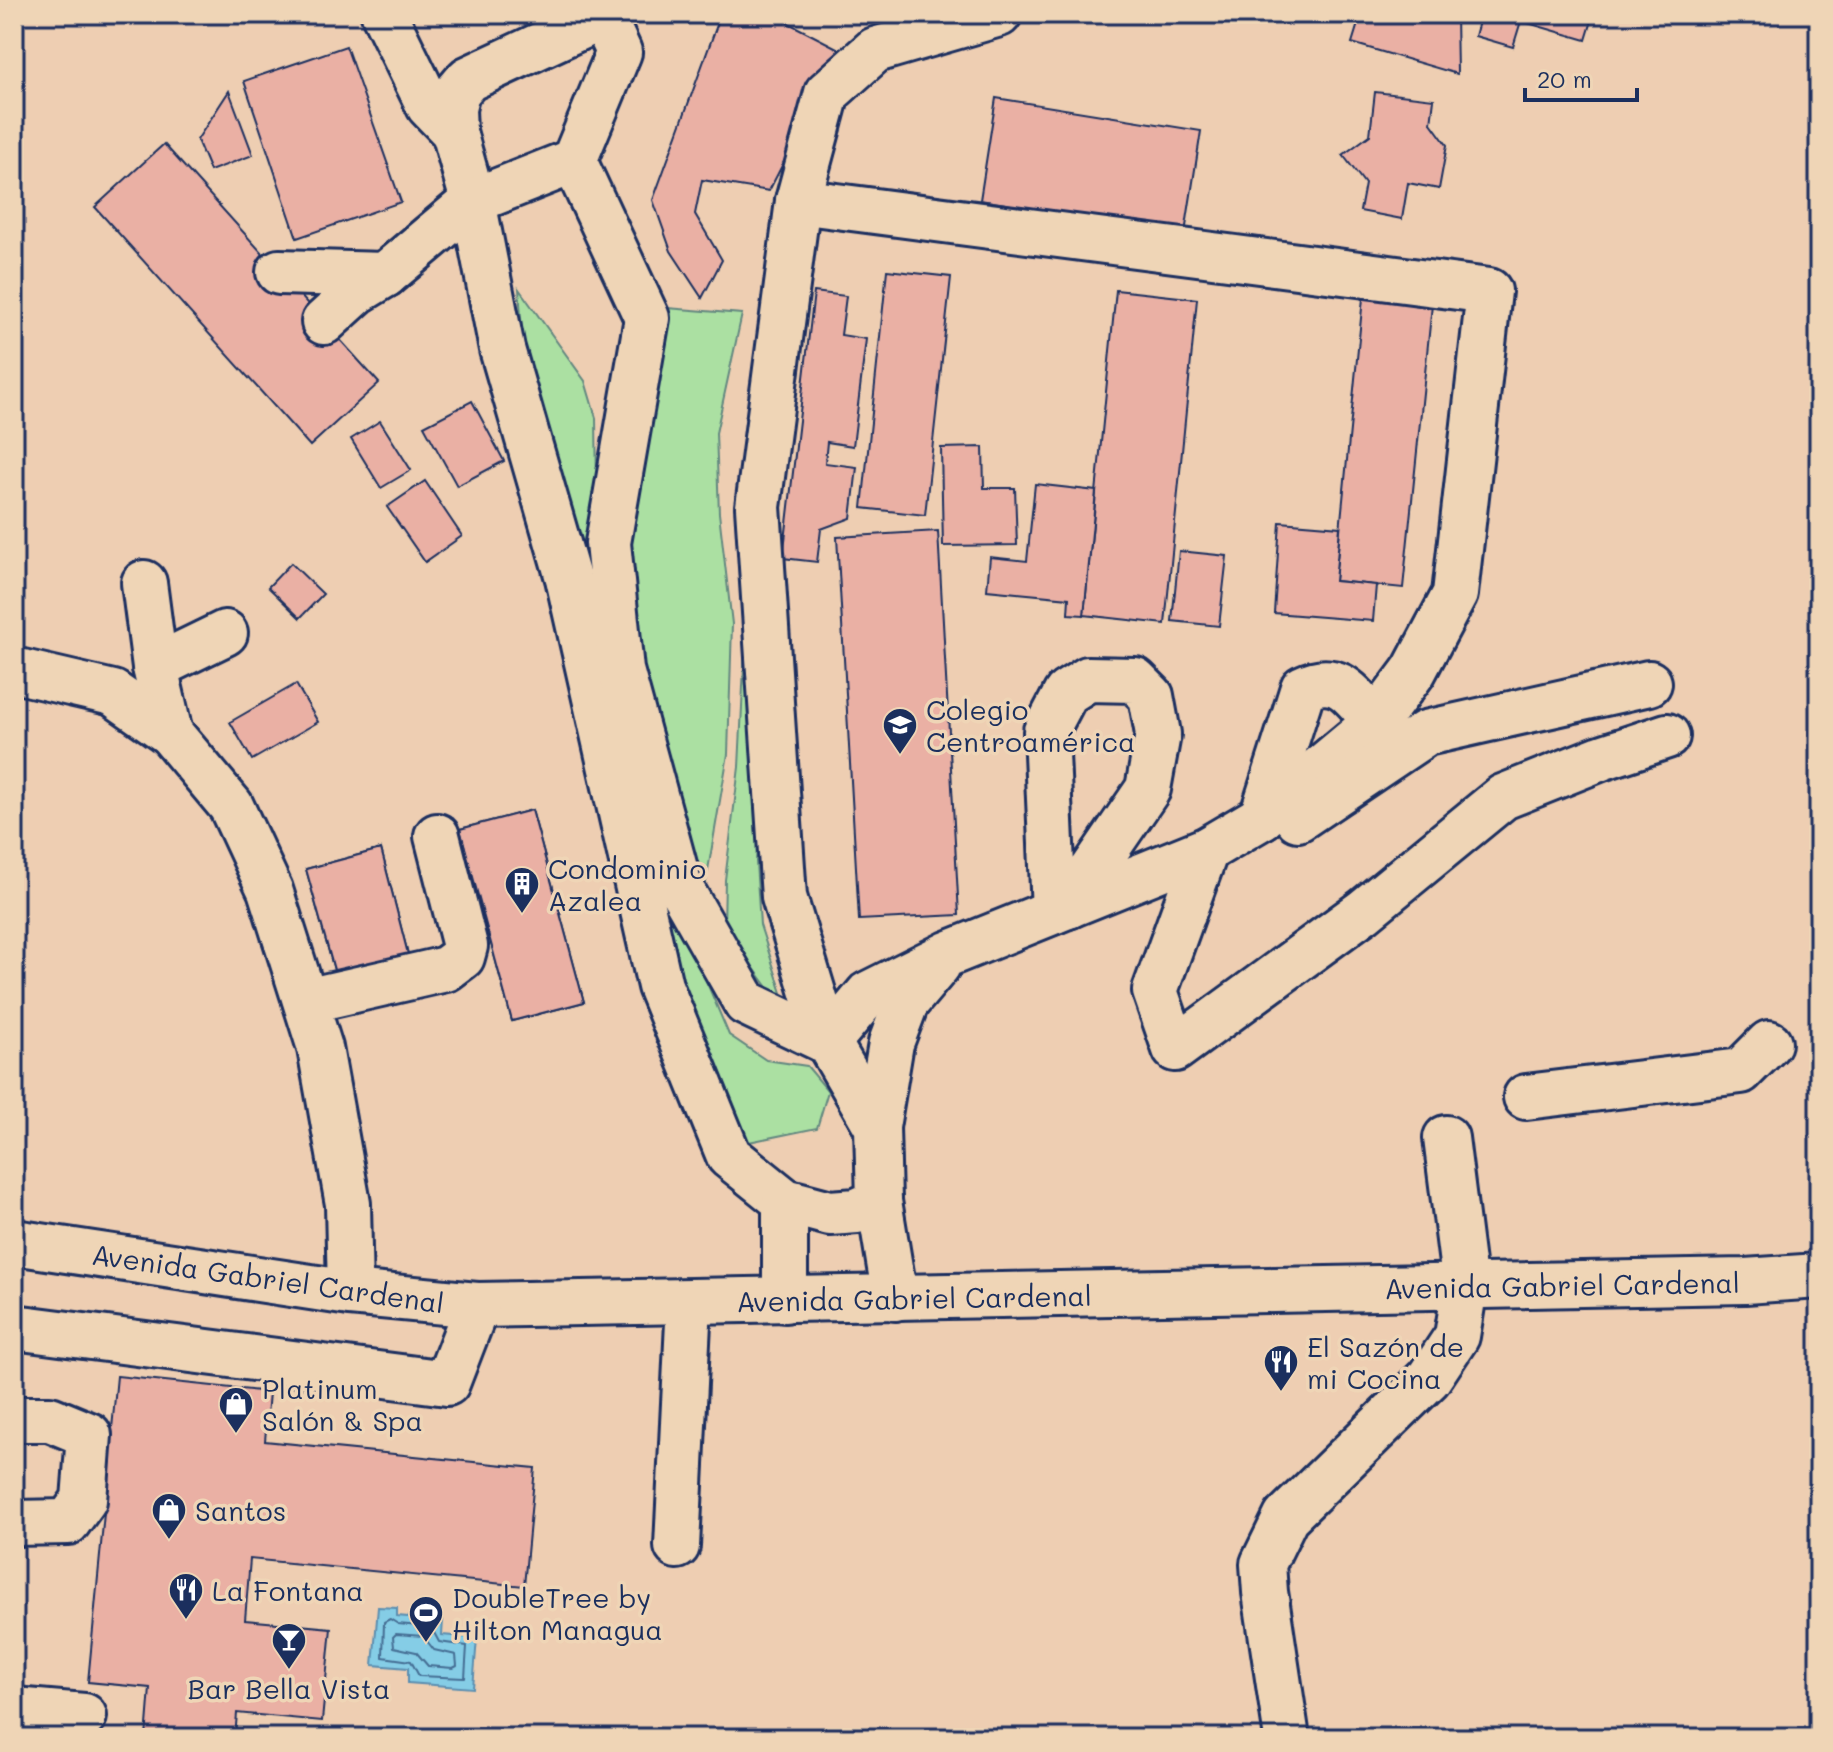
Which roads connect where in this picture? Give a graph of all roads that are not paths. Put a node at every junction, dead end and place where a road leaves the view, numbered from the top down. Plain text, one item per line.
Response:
1 (384, 14) edge
2 (999, 14) edge
3 (605, 15) edge
4 (454, 132) junction
5 (574, 161) junction
6 (473, 201) junction
7 (798, 201) junction
8 (279, 272) dead end
9 (385, 275) junction
10 (324, 322) dead end
11 (144, 583) dead end
12 (225, 633) dead end
13 (155, 667) junction
14 (14, 670) edge
15 (1649, 683) dead end
16 (1376, 722) junction
17 (170, 733) junction
18 (1667, 736) dead end
19 (1262, 817) junction
20 (437, 836) dead end
21 (1206, 850) junction
22 (1061, 908) junction
23 (948, 954) junction
24 (306, 1001) junction
25 (828, 1042) junction
26 (1769, 1043) dead end
27 (1526, 1097) dead end
28 (877, 1127) junction
29 (1446, 1138) dead end
30 (785, 1201) junction
31 (879, 1201) junction
32 (14, 1242) edge
33 (1819, 1276) edge
34 (1465, 1287) junction
35 (350, 1293) junction
36 (895, 1298) junction
37 (785, 1300) junction
38 (689, 1302) junction
39 (477, 1305) junction
40 (14, 1327) edge
41 (14, 1419) edge
42 (14, 1523) edge
43 (677, 1546) dead end
44 (14, 1710) edge
45 (84, 1716) dead end
46 (1287, 1738) edge

1 - 4 street
2 - 7 street
3 - 4 street
3 - 5 street
4 - 6 street
5 - 6 street
5 - 25 street
6 - 9 street
6 - 30 street
7 - 16 street
7 - 25 street
8 - 9 street
9 - 10 street
11 - 13 street
12 - 13 street
13 - 17 street
14 - 17 street
15 - 19 street
16 - 19 street
16 - 19 street
17 - 24 street
18 - 21 street
19 - 21 street
20 - 24 street
21 - 22 street
22 - 22 street
22 - 23 street
23 - 25 street
23 - 28 street
24 - 35 street
25 - 28 street
26 - 27 street
28 - 31 street
29 - 34 street
30 - 31 street
30 - 37 street
31 - 36 street
32 - 35 street, Avenida Gabriel Cardenal
33 - 34 street, Avenida Gabriel Cardenal
34 - 36 street, Avenida Gabriel Cardenal
34 - 46 street
35 - 39 street, Avenida Gabriel Cardenal
36 - 37 street, Avenida Gabriel Cardenal
37 - 38 street, Avenida Gabriel Cardenal
38 - 39 street, Avenida Gabriel Cardenal
38 - 43 street
39 - 40 street
41 - 42 street
44 - 45 street

